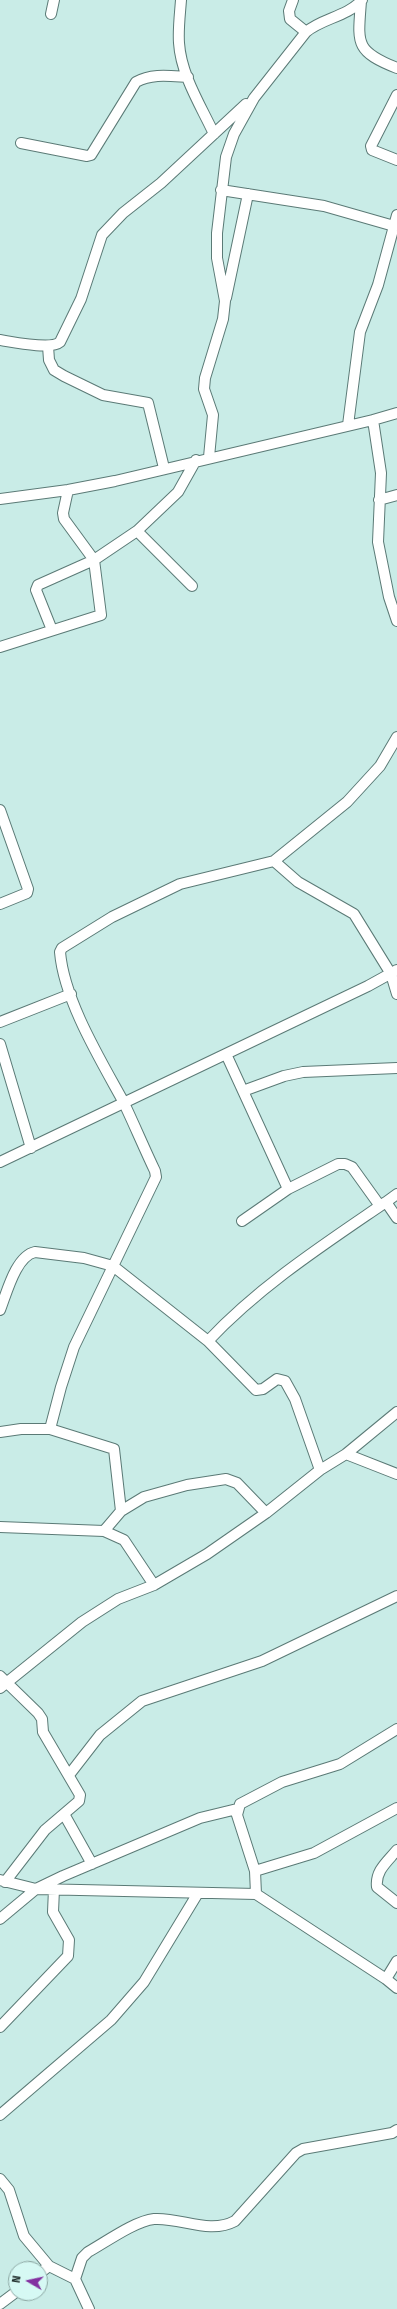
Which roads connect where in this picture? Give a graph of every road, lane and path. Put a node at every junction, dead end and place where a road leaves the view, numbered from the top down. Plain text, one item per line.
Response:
1 (54, 0) edge
2 (180, 0) edge
3 (293, 0) edge
4 (361, 1) edge
5 (51, 14) dead end
6 (306, 32) junction
7 (397, 68) edge
8 (188, 77) junction
9 (397, 95) edge
10 (254, 98) junction
11 (214, 134) junction
12 (21, 143) dead end
13 (397, 160) edge
14 (221, 190) junction
15 (248, 194) junction
16 (397, 215) edge
17 (394, 226) junction
18 (394, 239) edge
19 (225, 302) junction
20 (0, 340) edge
21 (48, 346) junction
22 (397, 413) edge
23 (373, 420) junction
24 (348, 425) junction
25 (209, 457) junction
26 (196, 460) junction
27 (164, 468) junction
28 (68, 490) junction
29 (397, 495) edge
30 (0, 499) edge
31 (379, 500) junction
32 (137, 531) junction
33 (94, 560) junction
34 (192, 586) dead end
35 (397, 621) edge
36 (52, 630) junction
37 (0, 647) edge
38 (397, 737) edge
39 (0, 810) edge
40 (274, 861) junction
41 (0, 904) edge
42 (394, 972) edge
43 (71, 994) junction
44 (397, 994) edge
45 (0, 1022) edge
46 (0, 1044) edge
47 (226, 1054) junction
48 (397, 1068) edge
49 (243, 1091) junction
50 (123, 1103) junction
51 (32, 1148) junction
52 (0, 1162) edge
53 (288, 1189) junction
54 (397, 1194) edge
55 (383, 1204) junction
56 (397, 1218) edge
57 (242, 1221) dead end
58 (113, 1266) junction
59 (0, 1310) edge
60 (208, 1341) junction
61 (397, 1412) edge
62 (50, 1429) junction
63 (0, 1432) edge
64 (346, 1454) junction
65 (320, 1470) junction
66 (397, 1474) edge
67 (121, 1511) junction
68 (266, 1513) junction
69 (0, 1527) edge
70 (104, 1531) junction
71 (154, 1585) junction
72 (397, 1596) edge
73 (0, 1676) edge
74 (4, 1685) edge
75 (397, 1729) edge
76 (69, 1775) junction
77 (397, 1808) edge
78 (237, 1809) junction
79 (64, 1814) junction
80 (397, 1850) edge
81 (92, 1864) junction
82 (255, 1871) junction
83 (3, 1881) edge
84 (36, 1889) junction
85 (54, 1889) junction
86 (198, 1893) junction
87 (256, 1894) junction
88 (397, 1903) edge
89 (0, 1919) edge
90 (397, 1961) edge
91 (386, 1979) junction
92 (397, 1988) edge
93 (0, 2027) edge
94 (0, 2115) edge
95 (397, 2130) edge
96 (0, 2179) edge
97 (49, 2266) joint
98 (75, 2279) junction
99 (89, 2309) edge

1 - 5 street
2 - 8 street
3 - 6 street
4 - 6 street
4 - 7 street
6 - 10 street
8 - 11 street
8 - 12 street
9 - 13 street
10 - 11 street
10 - 14 street
11 - 21 street
14 - 15 street
14 - 19 street
15 - 17 street
15 - 19 street
16 - 17 street
17 - 18 street
18 - 24 street
19 - 25 street
20 - 21 street
21 - 27 street
22 - 23 street
23 - 24 street
23 - 31 street
24 - 25 street
25 - 26 street
26 - 27 street
26 - 32 street
27 - 28 street
28 - 30 street
28 - 33 street
29 - 31 street
31 - 35 street
32 - 33 street
32 - 34 street
33 - 36 street
33 - 36 street
36 - 37 street
38 - 40 street
39 - 41 street
40 - 42 street
40 - 43 street
42 - 44 street
42 - 47 street
43 - 45 street
43 - 50 street
46 - 51 street
47 - 49 street
47 - 50 street
48 - 49 street
49 - 53 street
50 - 51 street
50 - 58 street
51 - 52 street
53 - 55 street
53 - 57 street
54 - 55 street
55 - 56 street
55 - 60 street
58 - 59 street
58 - 60 street
58 - 62 street
60 - 65 street
61 - 64 street
62 - 63 street
62 - 67 street
64 - 65 street
64 - 66 street
65 - 68 street
67 - 68 street
67 - 70 street
68 - 71 street
69 - 70 street
70 - 71 street
71 - 74 street
72 - 76 street
73 - 74 street
74 - 76 street
75 - 78 street
76 - 79 street
77 - 82 street
78 - 81 street
78 - 82 street
79 - 81 street
79 - 83 street
80 - 88 street
81 - 84 street
82 - 87 street
83 - 84 street
84 - 85 street
84 - 89 street
85 - 86 street
85 - 93 street
86 - 87 street
86 - 94 street
87 - 91 street
90 - 91 street
91 - 92 street
95 - 98 street
96 - 97 street
97 - 98 street
98 - 99 street

